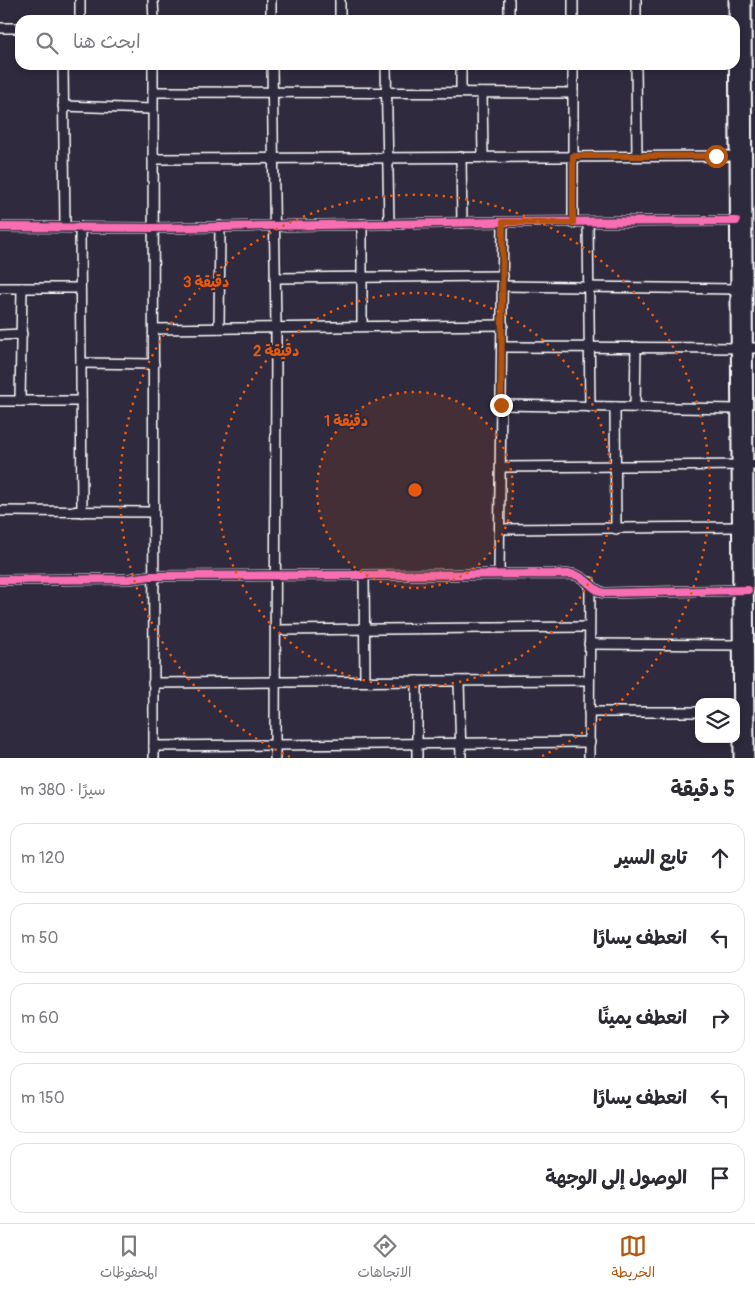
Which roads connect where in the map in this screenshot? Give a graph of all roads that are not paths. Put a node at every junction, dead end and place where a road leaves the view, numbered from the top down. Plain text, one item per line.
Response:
1 (80, 0) edge
2 (153, 0) edge
3 (271, 0) edge
4 (340, 0) edge
5 (509, 0) edge
6 (573, 0) edge
7 (636, 0) edge
8 (735, 0) edge
9 (745, 0) edge
10 (80, 15) edge
11 (154, 15) edge
12 (271, 15) edge
13 (340, 15) edge
14 (509, 15) edge
15 (573, 15) edge
16 (636, 15) edge
17 (735, 15) edge
18 (0, 28) edge
19 (15, 28) edge
20 (750, 33) edge
21 (63, 70) edge
22 (153, 70) edge
23 (272, 70) edge
24 (386, 70) edge
25 (461, 70) edge
26 (573, 70) edge
27 (636, 70) edge
28 (736, 70) edge
29 (152, 92) junction
30 (461, 92) junction
31 (272, 93) junction
32 (386, 93) junction
33 (482, 93) junction
34 (573, 93) junction
35 (750, 96) edge
36 (63, 106) junction
37 (152, 109) junction
38 (483, 156) junction
39 (573, 156) junction
40 (637, 156) junction
41 (387, 157) junction
42 (461, 157) junction
43 (273, 158) junction
44 (746, 158) edge
45 (153, 159) junction
46 (503, 222) junction
47 (462, 223) junction
48 (573, 223) junction
49 (588, 223) junction
50 (362, 224) junction
51 (389, 224) junction
52 (275, 225) junction
53 (746, 225) edge
54 (65, 226) junction
55 (220, 226) junction
56 (0, 227) edge
57 (80, 227) junction
58 (153, 228) junction
59 (750, 268) edge
60 (503, 276) junction
61 (362, 277) junction
62 (275, 278) junction
63 (503, 286) junction
64 (0, 288) edge
65 (22, 288) junction
66 (80, 288) junction
67 (589, 288) junction
68 (737, 288) junction
69 (503, 325) junction
70 (362, 326) junction
71 (276, 327) junction
72 (219, 328) junction
73 (154, 329) junction
74 (22, 334) junction
75 (0, 335) edge
76 (502, 347) junction
77 (590, 347) junction
78 (636, 347) junction
79 (746, 348) edge
80 (81, 363) junction
81 (154, 364) junction
82 (0, 401) edge
83 (20, 401) junction
84 (81, 401) junction
85 (501, 405) junction
86 (590, 406) junction
87 (615, 407) junction
88 (635, 407) junction
89 (746, 410) edge
90 (746, 465) edge
91 (615, 466) junction
92 (501, 467) junction
93 (0, 511) edge
94 (82, 512) junction
95 (153, 512) junction
96 (747, 527) edge
97 (500, 529) junction
98 (616, 529) junction
99 (499, 573) junction
100 (152, 576) junction
101 (275, 576) junction
102 (364, 576) junction
103 (0, 580) edge
104 (590, 582) junction
105 (747, 584) edge
106 (588, 627) junction
107 (276, 630) junction
108 (364, 630) junction
109 (751, 636) edge
110 (589, 644) junction
111 (739, 645) junction
112 (589, 680) junction
113 (365, 681) junction
114 (417, 681) junction
115 (459, 681) junction
116 (275, 682) junction
117 (154, 683) junction
118 (748, 689) edge
119 (740, 707) edge
120 (589, 712) junction
121 (695, 712) edge
122 (590, 742) junction
123 (752, 742) edge
124 (461, 743) junction
125 (739, 743) edge
126 (417, 744) junction
127 (275, 745) junction
128 (154, 746) junction
129 (154, 758) edge
130 (275, 758) edge
131 (417, 758) edge
132 (461, 758) edge
133 (590, 758) edge
134 (740, 758) edge
135 (748, 758) edge

1 - 10 street
2 - 11 street
3 - 12 street
4 - 13 street
5 - 14 street
6 - 15 street
7 - 16 street
8 - 17 main road
9 - 20 main road
18 - 19 street
20 - 35 main road
21 - 36 street
22 - 29 street
23 - 31 street
24 - 32 street
25 - 30 street
26 - 34 street
27 - 40 street
28 - 44 main road
29 - 31 street
29 - 37 street
30 - 32 street
30 - 33 street
31 - 32 street
31 - 43 street
32 - 41 street
33 - 34 street
33 - 38 street
34 - 39 street
35 - 44 main road
36 - 37 street
36 - 54 street
37 - 45 street
38 - 39 street
38 - 42 street
39 - 40 street
39 - 48 street
40 - 44 street
41 - 42 street
41 - 43 street
41 - 51 street
42 - 47 street
43 - 45 street
43 - 52 street
44 - 53 main road
45 - 58 street
46 - 47 street
46 - 48 street
46 - 60 street
47 - 51 street
48 - 49 street
49 - 53 street
49 - 67 street
50 - 51 street
50 - 52 street
50 - 61 street
52 - 55 street
52 - 62 street
53 - 59 main road
53 - 68 main road
54 - 56 street
54 - 57 street
55 - 58 street
55 - 72 street
57 - 58 street
57 - 66 street
58 - 73 street
59 - 79 main road
60 - 61 street
60 - 63 street
61 - 62 street
61 - 70 street
62 - 71 street
63 - 67 street
63 - 69 street
64 - 65 street
65 - 66 street
65 - 74 street
66 - 80 street
67 - 68 street
67 - 77 street
68 - 79 main road
69 - 70 street
69 - 76 street
70 - 71 street
71 - 72 street
71 - 101 street
72 - 73 street
73 - 81 street
74 - 75 street
74 - 83 street
76 - 77 street
76 - 85 street
77 - 78 street
77 - 86 street
78 - 79 street
78 - 88 street
79 - 89 main road
80 - 81 street
80 - 84 street
81 - 95 street
82 - 83 street
83 - 84 street
84 - 94 street
85 - 86 street
85 - 92 street
86 - 87 street
87 - 88 street
87 - 91 street
88 - 89 street
89 - 90 main road
90 - 91 street
90 - 96 main road
91 - 92 street
91 - 98 street
92 - 97 street
93 - 94 street
94 - 95 street
95 - 100 street
96 - 98 street
96 - 105 main road
97 - 98 street
97 - 99 street
99 - 102 street
99 - 104 street
100 - 101 street
100 - 103 street
100 - 117 street
101 - 102 street
101 - 107 street
102 - 108 street
104 - 105 street
104 - 106 street
105 - 109 main road
105 - 111 main road
106 - 108 street
106 - 110 street
107 - 108 street
107 - 116 street
108 - 113 street
109 - 118 main road
110 - 111 street
110 - 112 street
111 - 118 main road
112 - 115 street
112 - 120 street
113 - 114 street
113 - 116 street
114 - 115 street
114 - 126 street
115 - 124 street
116 - 117 street
116 - 127 street
117 - 128 street
118 - 119 main road
118 - 123 main road
120 - 121 street
120 - 122 street
122 - 124 street
122 - 133 street
123 - 135 main road
124 - 126 street
124 - 132 street
125 - 134 main road
126 - 127 street
126 - 131 street
127 - 128 street
127 - 130 street
128 - 129 street

